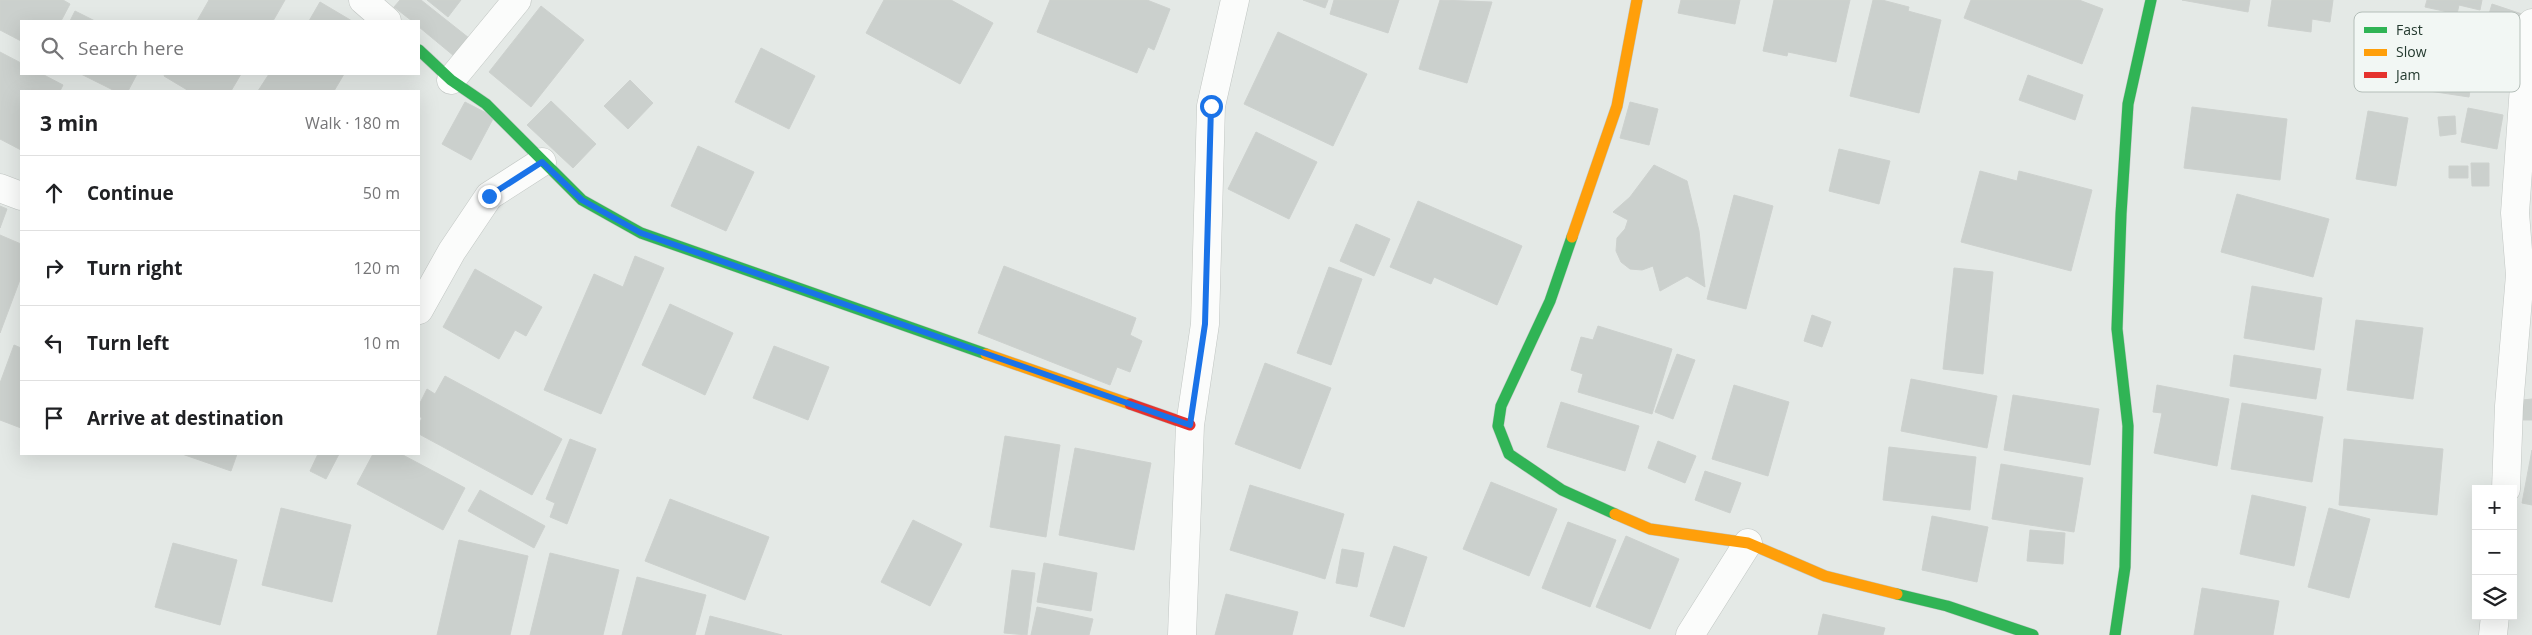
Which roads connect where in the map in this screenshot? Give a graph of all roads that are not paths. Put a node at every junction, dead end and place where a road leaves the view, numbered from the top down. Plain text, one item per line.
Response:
1 (363, 0) edge
2 (517, 0) edge
3 (1235, 0) edge
4 (1637, 0) edge
5 (2151, 0) edge
6 (386, 20) edge
7 (2532, 24) edge
8 (420, 51) edge
9 (451, 80) junction
10 (542, 162) junction
11 (0, 188) edge
12 (20, 196) edge
13 (420, 308) edge
14 (1190, 425) junction
15 (2506, 485) edge
16 (1748, 543) junction
17 (2495, 620) edge
18 (1182, 635) edge
19 (1690, 635) edge
20 (2033, 635) edge
21 (2116, 635) edge
22 (2494, 635) edge

1 - 6 street
2 - 9 street
3 - 14 street
4 - 16 street
5 - 21 street
7 - 15 street
8 - 9 street
9 - 10 street
10 - 13 street
10 - 14 street
11 - 12 street
14 - 18 street
16 - 19 street
16 - 20 street
17 - 22 street

